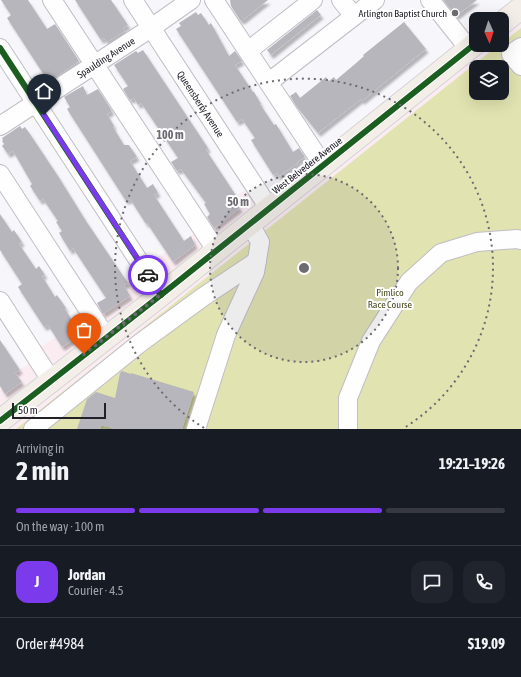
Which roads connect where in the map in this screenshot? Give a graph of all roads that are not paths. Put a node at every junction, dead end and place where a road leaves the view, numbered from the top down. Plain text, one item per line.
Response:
1 (52, 0) edge
2 (133, 0) edge
3 (191, 0) edge
4 (214, 0) edge
5 (313, 0) edge
6 (341, 0) edge
7 (375, 0) edge
8 (430, 0) edge
9 (518, 0) edge
10 (521, 3) edge
11 (521, 8) edge
12 (354, 16) junction
13 (509, 17) edge
14 (151, 28) junction
15 (469, 43) edge
16 (521, 47) edge
17 (0, 48) edge
18 (469, 48) edge
19 (248, 51) junction
20 (94, 64) junction
21 (521, 66) edge
22 (269, 82) junction
23 (36, 102) junction
24 (0, 126) edge
25 (323, 165) junction
26 (0, 174) edge
27 (269, 208) junction
28 (250, 224) junction
29 (521, 240) edge
30 (216, 250) junction
31 (257, 261) junction
32 (160, 295) junction
33 (0, 301) edge
34 (106, 337) junction
35 (51, 380) junction
36 (0, 421) edge
37 (33, 429) edge
38 (196, 429) edge
39 (348, 429) edge

1 - 20 street
2 - 14 street, Queensberry Avenue
3 - 14 street, Spaulding Avenue
4 - 19 street
5 - 19 street
6 - 12 street
7 - 12 street
8 - 15 street
9 - 10 street
11 - 13 main road
12 - 22 street
14 - 20 street, Spaulding Avenue
14 - 27 street, Queensberry Avenue
16 - 21 street
17 - 23 street
18 - 25 main road, West Belvedere Avenue
19 - 22 street
20 - 23 street, Spaulding Avenue
20 - 30 street
22 - 25 street
23 - 24 street, Spaulding Avenue
23 - 32 street
25 - 27 main road, West Belvedere Avenue
26 - 34 street
27 - 28 main road, West Belvedere Avenue
28 - 30 main road, West Belvedere Avenue
28 - 31 street
29 - 39 street
30 - 32 main road, West Belvedere Avenue
31 - 37 street
31 - 38 street
32 - 34 main road, West Belvedere Avenue
33 - 35 street
34 - 35 main road, West Belvedere Avenue
35 - 36 main road, West Belvedere Avenue

